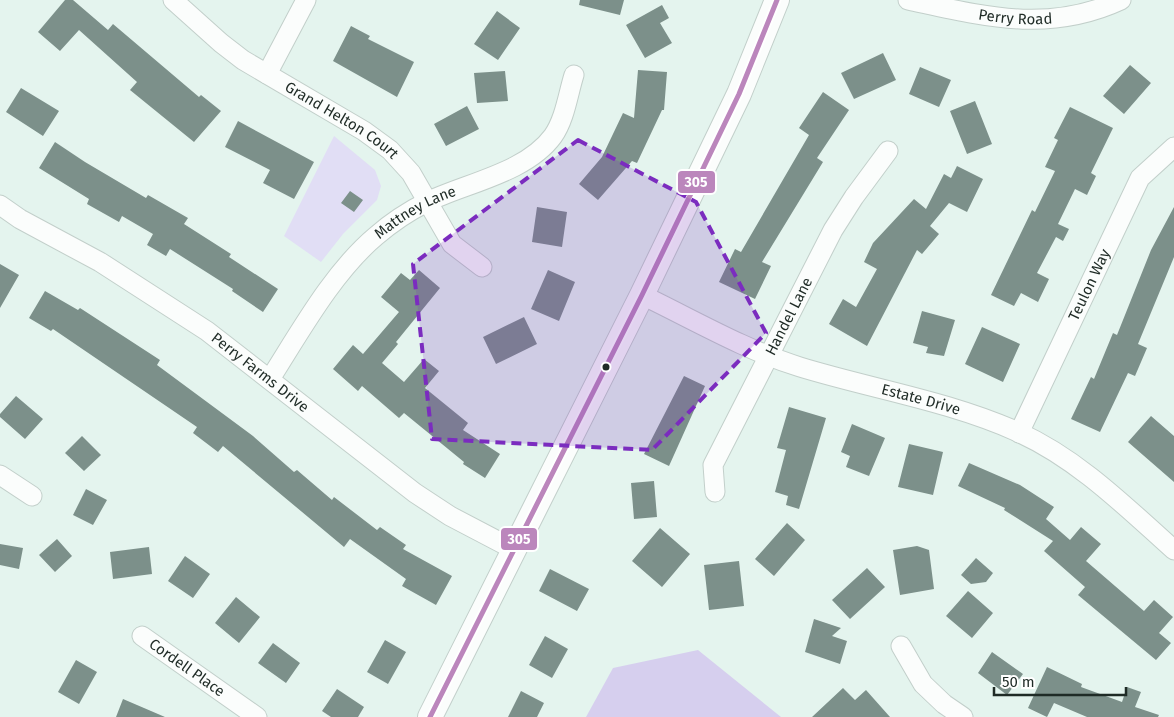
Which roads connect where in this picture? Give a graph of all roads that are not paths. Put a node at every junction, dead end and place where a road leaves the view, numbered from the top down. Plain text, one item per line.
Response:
1 (173, 0) edge
2 (306, 0) edge
3 (777, 0) edge
4 (908, 0) edge
5 (1121, 0) edge
6 (267, 74) junction
7 (574, 75) dead end
8 (1174, 147) edge
9 (888, 151) dead end
10 (426, 202) junction
11 (0, 205) edge
12 (482, 267) dead end
13 (642, 296) junction
14 (770, 356) junction
15 (270, 379) junction
16 (1019, 433) junction
17 (0, 475) edge
18 (715, 492) dead end
19 (32, 496) dead end
20 (513, 548) junction
21 (1174, 550) edge
22 (142, 636) dead end
23 (901, 646) dead end
24 (257, 717) edge
25 (430, 717) edge
26 (963, 717) edge

1 - 6 street, Grand Helton Court
2 - 6 street
3 - 13 street
4 - 5 street, Perry Road
6 - 10 street, Grand Helton Court
7 - 10 street, Mattney Lane
8 - 16 street, Teulon Way
9 - 14 street, Handel Lane
10 - 12 street, Grand Helton Court
10 - 15 street, Mattney Lane
11 - 15 street, Perry Farms Drive
13 - 14 street, Estate Drive
13 - 20 street
14 - 16 street, Estate Drive
14 - 18 street, Handel Lane
15 - 20 street, Perry Farms Drive
16 - 21 street, Estate Drive
17 - 19 street
20 - 25 street
22 - 24 street, Cordell Place
23 - 26 street

